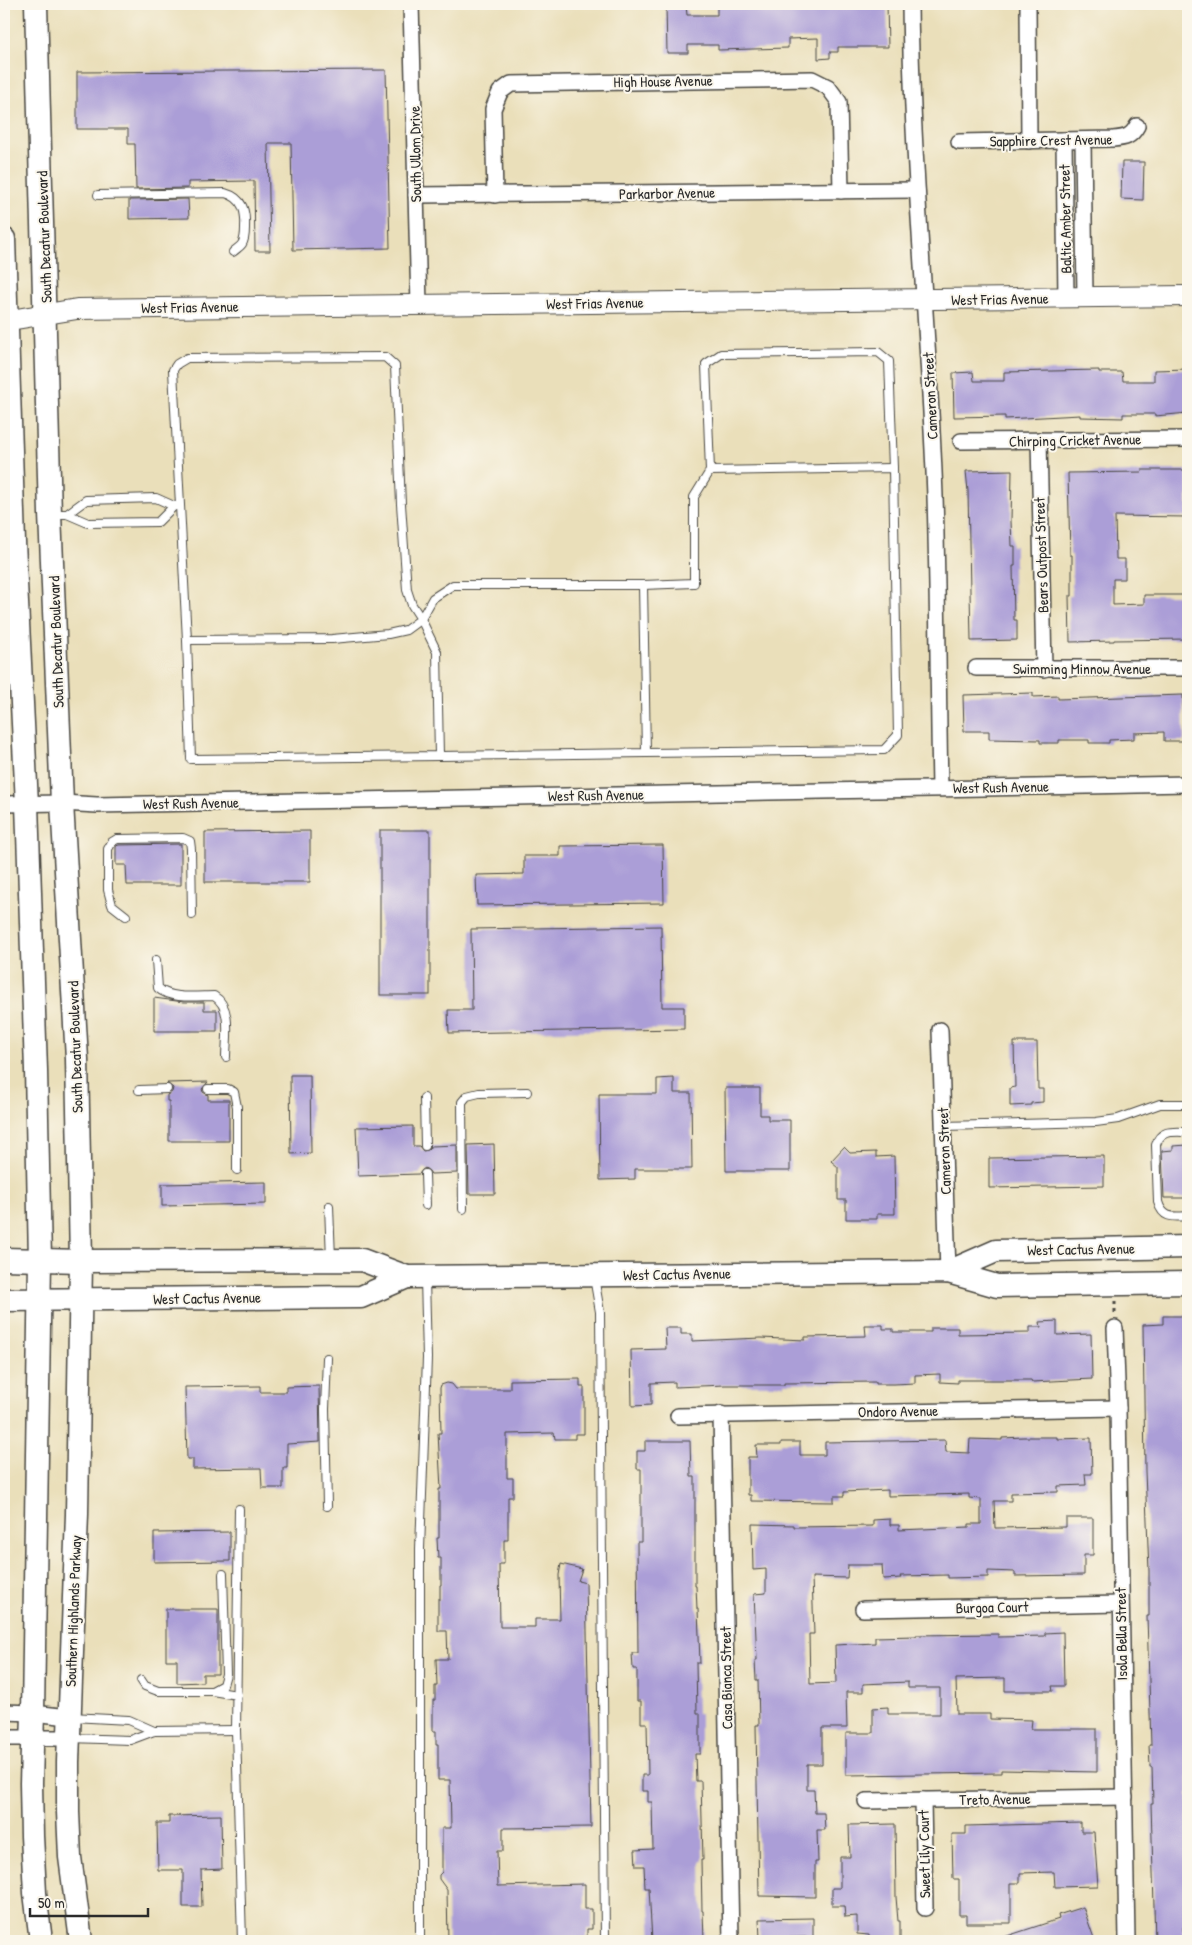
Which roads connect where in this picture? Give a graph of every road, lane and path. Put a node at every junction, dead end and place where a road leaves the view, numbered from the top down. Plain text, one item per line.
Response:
1 (36, 4) edge
2 (411, 4) edge
3 (910, 4) edge
4 (1028, 4) edge
5 (1137, 126) dead end
6 (1064, 140) junction
7 (1083, 140) junction
8 (1029, 141) junction
9 (959, 142) dead end
10 (917, 190) junction
11 (841, 191) junction
12 (98, 194) dead end
13 (416, 195) junction
14 (494, 195) junction
15 (1084, 200) junction
16 (1065, 201) junction
17 (4, 239) edge
18 (233, 252) dead end
19 (1188, 296) edge
20 (1076, 298) junction
21 (925, 300) junction
22 (419, 304) junction
23 (46, 315) junction
24 (5, 321) edge
25 (1188, 439) edge
26 (1038, 440) junction
27 (961, 441) dead end
28 (893, 468) junction
29 (710, 471) junction
30 (178, 506) junction
31 (59, 514) junction
32 (643, 585) junction
33 (421, 618) junction
34 (187, 640) junction
35 (976, 668) dead end
36 (1188, 668) edge
37 (1044, 669) junction
38 (646, 753) junction
39 (439, 756) junction
40 (1188, 784) edge
41 (940, 788) junction
42 (62, 803) junction
43 (4, 804) edge
44 (27, 804) junction
45 (192, 914) dead end
46 (126, 916) dead end
47 (156, 960) dead end
48 (940, 1030) dead end
49 (226, 1057) dead end
50 (167, 1089) dead end
51 (208, 1089) dead end
52 (139, 1090) dead end
53 (527, 1092) dead end
54 (424, 1098) dead end
55 (1188, 1104) edge
56 (943, 1126) junction
57 (1188, 1132) edge
58 (425, 1146) dead end
59 (237, 1170) dead end
60 (425, 1174) dead end
61 (426, 1204) dead end
62 (329, 1206) dead end
63 (463, 1209) dead end
64 (1188, 1216) edge
65 (1188, 1247) edge
66 (331, 1258) junction
67 (4, 1259) edge
68 (948, 1272) junction
69 (594, 1275) junction
70 (416, 1277) junction
71 (40, 1280) junction
72 (81, 1280) junction
73 (1188, 1283) edge
74 (4, 1300) edge
75 (1115, 1328) dead end
76 (327, 1358) dead end
77 (1118, 1408) junction
78 (721, 1414) junction
79 (678, 1416) dead end
80 (327, 1506) dead end
81 (239, 1509) dead end
82 (223, 1574) dead end
83 (1120, 1604) junction
84 (864, 1609) dead end
85 (141, 1680) dead end
86 (212, 1692) junction
87 (237, 1695) junction
88 (4, 1712) edge
89 (33, 1713) junction
90 (69, 1728) junction
91 (236, 1730) junction
92 (154, 1731) junction
93 (4, 1738) edge
94 (32, 1739) junction
95 (1125, 1796) junction
96 (923, 1800) junction
97 (866, 1801) dead end
98 (925, 1908) dead end
99 (41, 1941) edge
100 (81, 1941) edge
101 (242, 1941) edge
102 (420, 1941) edge
103 (605, 1941) edge
104 (731, 1941) edge
105 (1127, 1941) edge

1 - 23 main road, South Decatur Boulevard
2 - 13 street, South Ullom Drive
3 - 10 street, Cameron Street
4 - 8 street
5 - 7 street, Sapphire Crest Avenue
6 - 7 street, Sapphire Crest Avenue
6 - 8 street, Sapphire Crest Avenue
6 - 16 street, Baltic Amber Street
7 - 15 street, Baltic Amber Street
8 - 9 street, Sapphire Crest Avenue
10 - 11 street, Parkarbor Avenue
10 - 21 street, Cameron Street
11 - 14 street, Parkarbor Avenue
11 - 14 street, High House Avenue
12 - 18 lane
13 - 14 street, Parkarbor Avenue
13 - 22 street, South Ullom Drive
15 - 16 lane
15 - 20 street, Baltic Amber Street
16 - 20 street, Baltic Amber Street
17 - 24 main road
19 - 20 street, West Frias Avenue
20 - 21 street, West Frias Avenue
21 - 22 street, West Frias Avenue
21 - 41 street, Cameron Street
22 - 23 street, West Frias Avenue
23 - 24 street, West Frias Avenue
23 - 31 main road, South Decatur Boulevard
24 - 44 main road
25 - 26 street, Chirping Cricket Avenue
26 - 27 street, Chirping Cricket Avenue
26 - 37 street, Bears Outpost Street
28 - 29 lane
28 - 29 lane
28 - 38 lane
29 - 32 lane
30 - 31 lane
30 - 31 lane
30 - 33 lane
30 - 34 lane
31 - 42 main road, South Decatur Boulevard
32 - 33 lane
32 - 38 lane
33 - 34 lane
33 - 39 lane
34 - 39 lane
35 - 37 street, Swimming Minnow Avenue
36 - 37 street, Swimming Minnow Avenue
38 - 39 lane
40 - 41 street, West Rush Avenue
41 - 42 street, West Rush Avenue
42 - 44 street, West Rush Avenue
42 - 72 main road, South Decatur Boulevard
43 - 44 street, West Rush Avenue
44 - 71 main road
45 - 46 lane
47 - 49 lane
48 - 56 street, Cameron Street
50 - 52 lane
51 - 59 lane
53 - 63 lane
54 - 58 lane
55 - 56 lane
56 - 68 street, Cameron Street
57 - 64 lane
60 - 61 lane
62 - 66 lane
65 - 68 main road, West Cactus Avenue
66 - 70 main road, West Cactus Avenue
66 - 72 main road, West Cactus Avenue
67 - 71 main road, West Cactus Avenue
68 - 69 main road, West Cactus Avenue
68 - 73 main road, West Cactus Avenue
69 - 70 main road, West Cactus Avenue
69 - 103 lane
70 - 72 main road, West Cactus Avenue
70 - 102 lane
71 - 72 main road, West Cactus Avenue
71 - 72 main road, West Cactus Avenue
71 - 74 main road, West Cactus Avenue
71 - 89 main road
72 - 90 main road, Southern Highlands Parkway
75 - 77 street, Isola Bella Street
76 - 80 lane
77 - 78 street, Ondoro Avenue
77 - 83 street, Isola Bella Street
78 - 79 street, Ondoro Avenue
78 - 104 street, Casa Bianca Street
81 - 87 lane
82 - 86 lane
83 - 84 street, Burgoa Court
83 - 95 street, Isola Bella Street
85 - 86 lane
86 - 87 lane
87 - 91 lane
88 - 89 street
89 - 90 street
89 - 94 main road
90 - 92 lane
90 - 92 lane
90 - 94 street
90 - 100 main road, Southern Highlands Parkway
91 - 92 lane
91 - 101 lane
93 - 94 street
94 - 99 main road
95 - 96 street, Treto Avenue
95 - 105 street, Isola Bella Street
96 - 97 street, Treto Avenue
96 - 98 street, Sweet Lily Court

